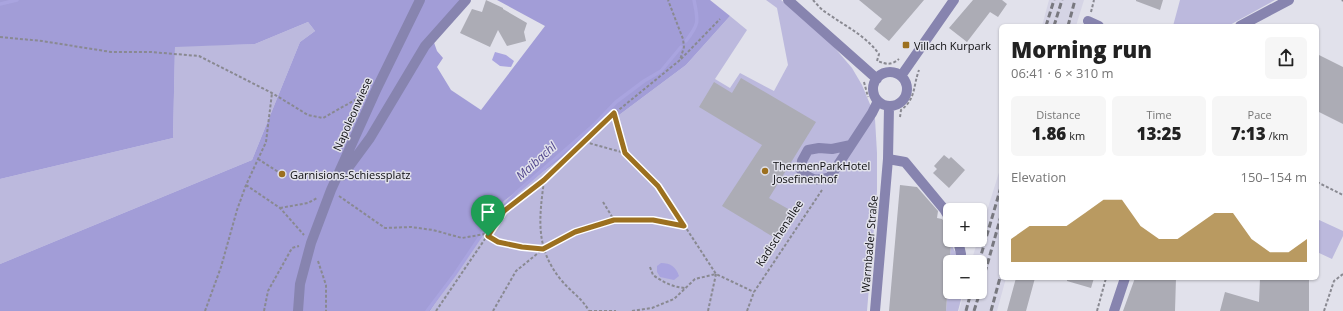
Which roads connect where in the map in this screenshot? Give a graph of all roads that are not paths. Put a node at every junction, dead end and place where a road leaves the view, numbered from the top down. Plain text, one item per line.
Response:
1 (420, 0) edge
2 (466, 0) edge
3 (788, 0) edge
4 (954, 0) edge
5 (1289, 0) edge
6 (1088, 21) dead end
7 (1095, 24) edge
8 (1244, 24) edge
9 (901, 76) junction
10 (877, 79) junction
11 (876, 106) junction
12 (889, 106) junction
13 (851, 145) junction
14 (888, 159) junction
15 (331, 190) junction
16 (943, 208) edge
17 (960, 247) edge
18 (961, 254) dead end
19 (1124, 280) edge
20 (298, 311) edge
21 (875, 311) edge
22 (1114, 311) edge

1 - 15 street, Napoleonwiese
2 - 15 street
3 - 10 street
4 - 9 street
5 - 8 street
6 - 7 street
9 - 10 street
9 - 12 street
10 - 11 street
11 - 12 street
11 - 13 street
12 - 14 street, Warmbader Straße
13 - 13 street
14 - 16 street
14 - 21 street, Warmbader Straße
15 - 20 street, Napoleonwiese
17 - 18 street
19 - 22 street

